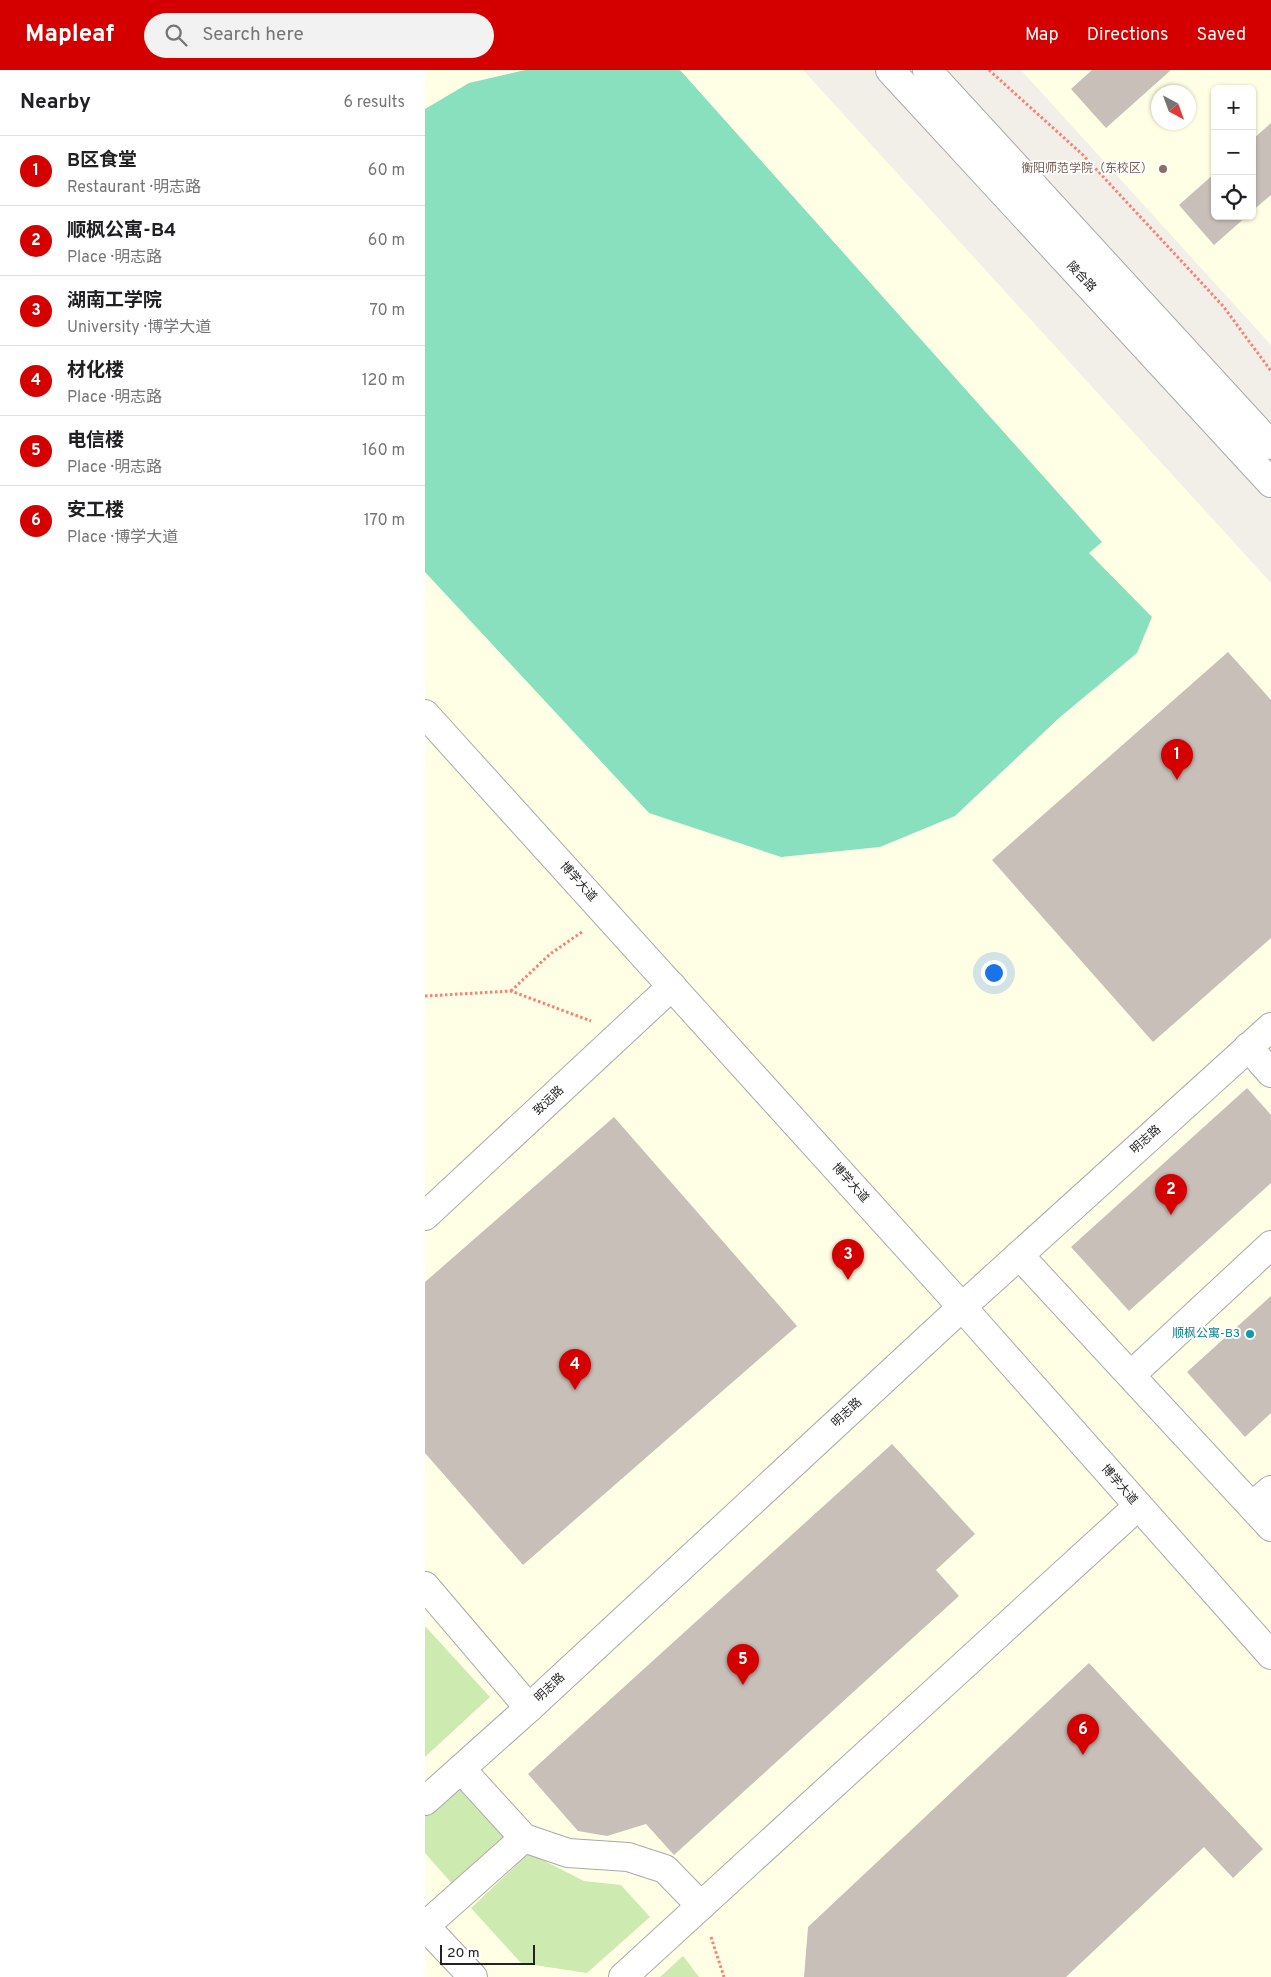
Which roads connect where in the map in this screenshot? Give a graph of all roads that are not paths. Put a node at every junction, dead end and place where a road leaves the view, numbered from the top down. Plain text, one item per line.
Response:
1 (890, 70) edge
2 (927, 70) edge
3 (1271, 445) edge
4 (1271, 483) edge
5 (425, 714) edge
6 (673, 986) junction
7 (1271, 1027) edge
8 (1248, 1047) junction
9 (1271, 1072) edge
10 (425, 1216) edge
11 (1271, 1245) edge
12 (1019, 1255) junction
13 (962, 1307) junction
14 (1131, 1375) junction
15 (1262, 1498) edge
16 (1138, 1506) junction
17 (1271, 1526) edge
18 (425, 1586) edge
19 (1271, 1655) edge
20 (529, 1708) junction
21 (461, 1769) junction
22 (425, 1801) edge
23 (525, 1838) junction
24 (701, 1906) junction
25 (425, 1926) edge
26 (473, 1977) edge
27 (623, 1977) edge

1 - 4 street, 陵合路
2 - 3 street
5 - 6 street, 博学大道
6 - 10 street, 致远路
6 - 13 street, 博学大道
7 - 8 street, 明志路
8 - 9 street
8 - 12 street, 明志路
11 - 14 street
12 - 13 street, 明志路
12 - 14 street
13 - 16 street, 博学大道
13 - 20 street, 明志路
14 - 15 street
15 - 17 street
16 - 19 street, 博学大道
16 - 24 street
18 - 20 street
20 - 21 street, 明志路
21 - 22 street, 明志路
21 - 23 street
23 - 24 street
23 - 25 street
24 - 27 street
25 - 26 street

